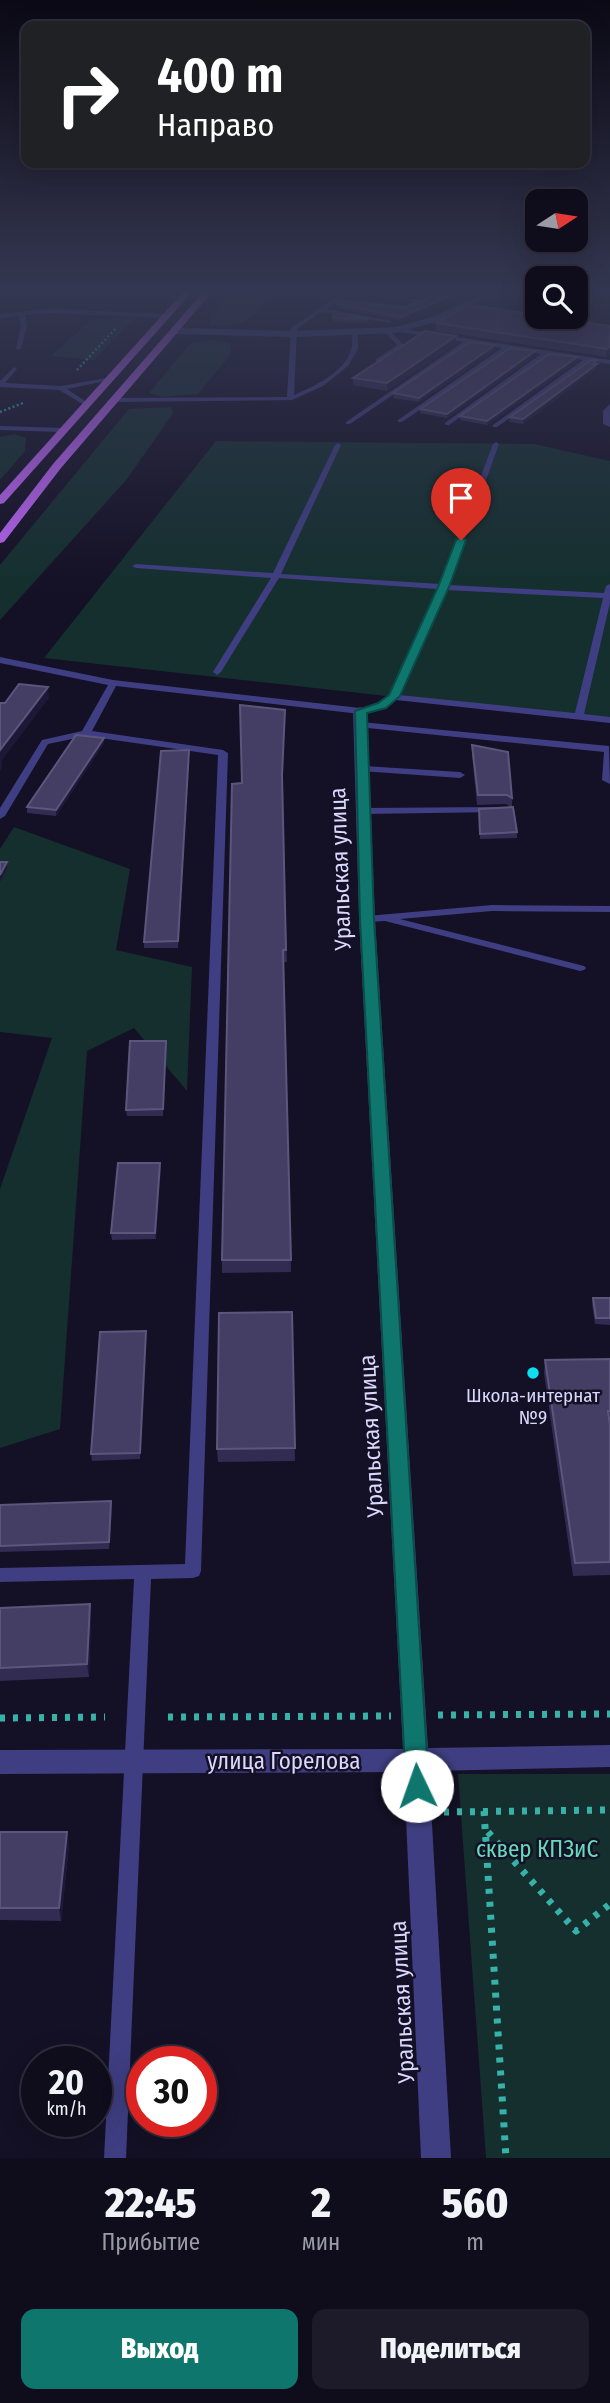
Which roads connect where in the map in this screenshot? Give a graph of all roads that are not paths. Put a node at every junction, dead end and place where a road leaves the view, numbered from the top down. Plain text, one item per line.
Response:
1 (67, 392) edge
2 (97, 392) edge
3 (121, 392) edge
4 (290, 392) edge
5 (306, 392) edge
6 (394, 392) edge
7 (442, 392) edge
8 (492, 392) edge
9 (542, 392) edge
10 (290, 399) junction
11 (114, 400) junction
12 (86, 404) junction
13 (610, 406) edge
14 (400, 421) dead end
15 (348, 423) dead end
16 (447, 424) dead end
17 (610, 425) edge
18 (495, 426) dead end
19 (0, 428) edge
20 (63, 430) junction
21 (496, 444) dead end
22 (338, 445) dead end
23 (0, 501) edge
24 (0, 540) edge
25 (136, 566) dead end
26 (276, 576) junction
27 (443, 587) junction
28 (609, 592) edge
29 (0, 660) edge
30 (217, 672) dead end
31 (113, 683) junction
32 (394, 696) junction
33 (579, 715) junction
34 (361, 718) junction
35 (610, 720) edge
36 (86, 733) junction
37 (610, 750) edge
38 (363, 769) junction
39 (460, 775) dead end
40 (610, 781) edge
41 (506, 810) edge
42 (365, 811) junction
43 (0, 816) edge
44 (610, 909) edge
45 (373, 918) junction
46 (580, 968) dead end
47 (143, 1572) junction
48 (0, 1575) edge
49 (610, 1756) edge
50 (416, 1760) junction
51 (0, 1762) edge
52 (135, 1762) junction
53 (114, 2158) edge
54 (436, 2158) edge

1 - 12 lane
2 - 12 main road
3 - 11 main road
4 - 10 lane
5 - 10 lane
6 - 15 lane
7 - 14 lane
8 - 16 lane
9 - 18 lane
10 - 11 lane
11 - 24 main road
12 - 20 main road
13 - 17 lane
19 - 20 lane
20 - 23 main road
21 - 27 lane
22 - 26 lane
25 - 26 lane
26 - 27 lane
26 - 30 lane
27 - 28 lane
27 - 32 lane
28 - 33 lane
29 - 31 lane
31 - 34 lane
31 - 36 lane
32 - 33 lane
32 - 34 lane
33 - 35 lane
34 - 37 lane
34 - 38 street, Уральская улица
36 - 43 lane
36 - 47 lane
37 - 40 lane
38 - 39 lane
38 - 42 street, Уральская улица
41 - 42 lane
42 - 45 street, Уральская улица
44 - 45 lane
45 - 46 lane
45 - 50 street, Уральская улица
47 - 48 lane
47 - 52 lane
49 - 50 street, улица Горелова
50 - 52 street, улица Горелова
50 - 54 street, Уральская улица
51 - 52 street, улица Горелова
52 - 53 lane

